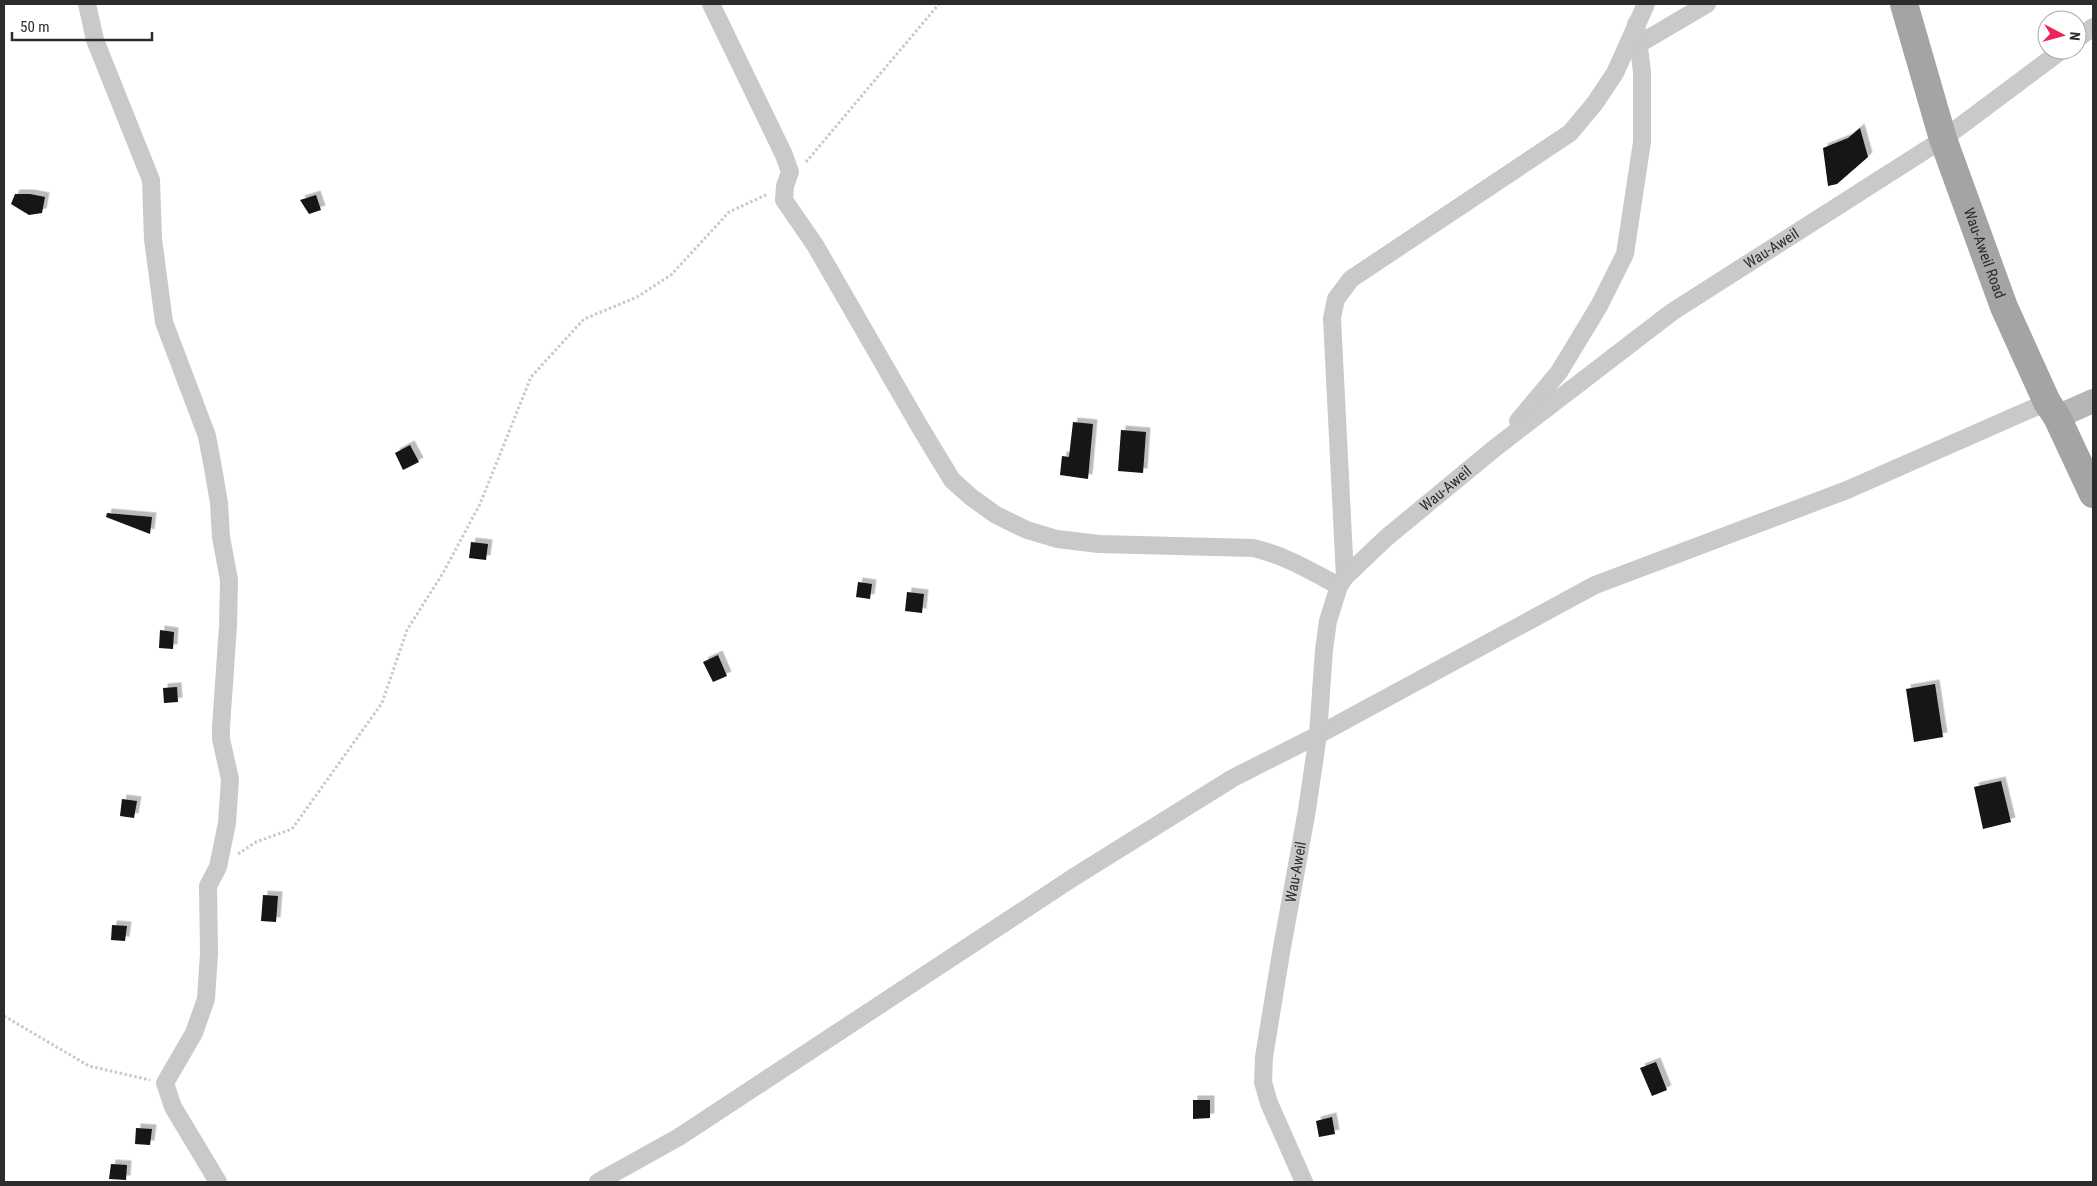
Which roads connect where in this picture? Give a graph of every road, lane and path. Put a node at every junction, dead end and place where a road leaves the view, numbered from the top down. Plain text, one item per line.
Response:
1 (87, 4) edge
2 (712, 4) edge
3 (939, 4) edge
4 (1646, 4) edge
5 (1707, 4) edge
6 (1904, 4) edge
7 (1636, 24) junction
8 (1639, 44) junction
9 (2048, 60) edge
10 (1943, 138) junction
11 (785, 186) junction
12 (2093, 402) edge
13 (2052, 410) junction
14 (1495, 448) junction
15 (2093, 494) edge
16 (1342, 582) junction
17 (1318, 736) junction
18 (218, 867) junction
19 (4, 1016) edge
20 (165, 1083) junction
21 (218, 1182) edge
22 (598, 1182) edge
23 (1304, 1182) edge

1 - 18 street
2 - 11 street
3 - 11 path
4 - 7 street
5 - 8 street
6 - 10 main road, Wau-Aweil Road
7 - 8 street
7 - 16 street
8 - 14 street
9 - 10 street, Wau-Aweil
10 - 13 main road, Wau-Aweil Road
10 - 14 street, Wau-Aweil
11 - 16 street
11 - 18 path
12 - 13 street
13 - 15 main road, Wau-Aweil Road
13 - 17 street
14 - 16 street, Wau-Aweil
16 - 17 street, Wau-Aweil
17 - 22 street
17 - 23 street, Wau-Aweil
18 - 20 street
19 - 20 path
20 - 21 street

